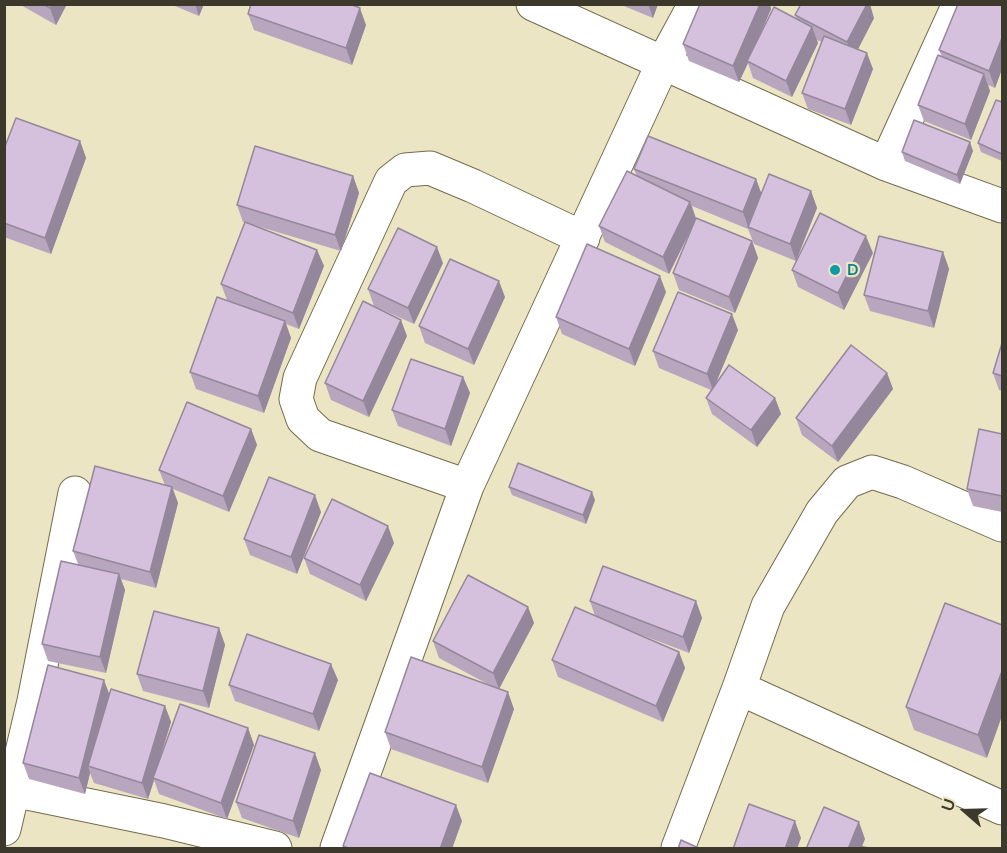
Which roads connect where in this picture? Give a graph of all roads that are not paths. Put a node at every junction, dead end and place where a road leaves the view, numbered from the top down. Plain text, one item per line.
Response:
1 (533, 4) edge
2 (695, 4) edge
3 (959, 4) edge
4 (663, 63) junction
5 (886, 164) junction
6 (1002, 206) edge
7 (583, 238) junction
8 (467, 486) junction
9 (75, 493) dead end
10 (1002, 525) edge
11 (739, 688) junction
12 (14, 790) junction
13 (1002, 808) edge
14 (4, 829) edge
15 (275, 849) edge
16 (337, 849) edge
17 (678, 849) edge

1 - 4 street
2 - 4 street
3 - 5 street
4 - 5 street
4 - 7 street
5 - 6 street
7 - 8 street
7 - 8 street
8 - 16 street
9 - 12 street
10 - 11 street
11 - 13 street
11 - 17 street
12 - 14 street
12 - 15 street

